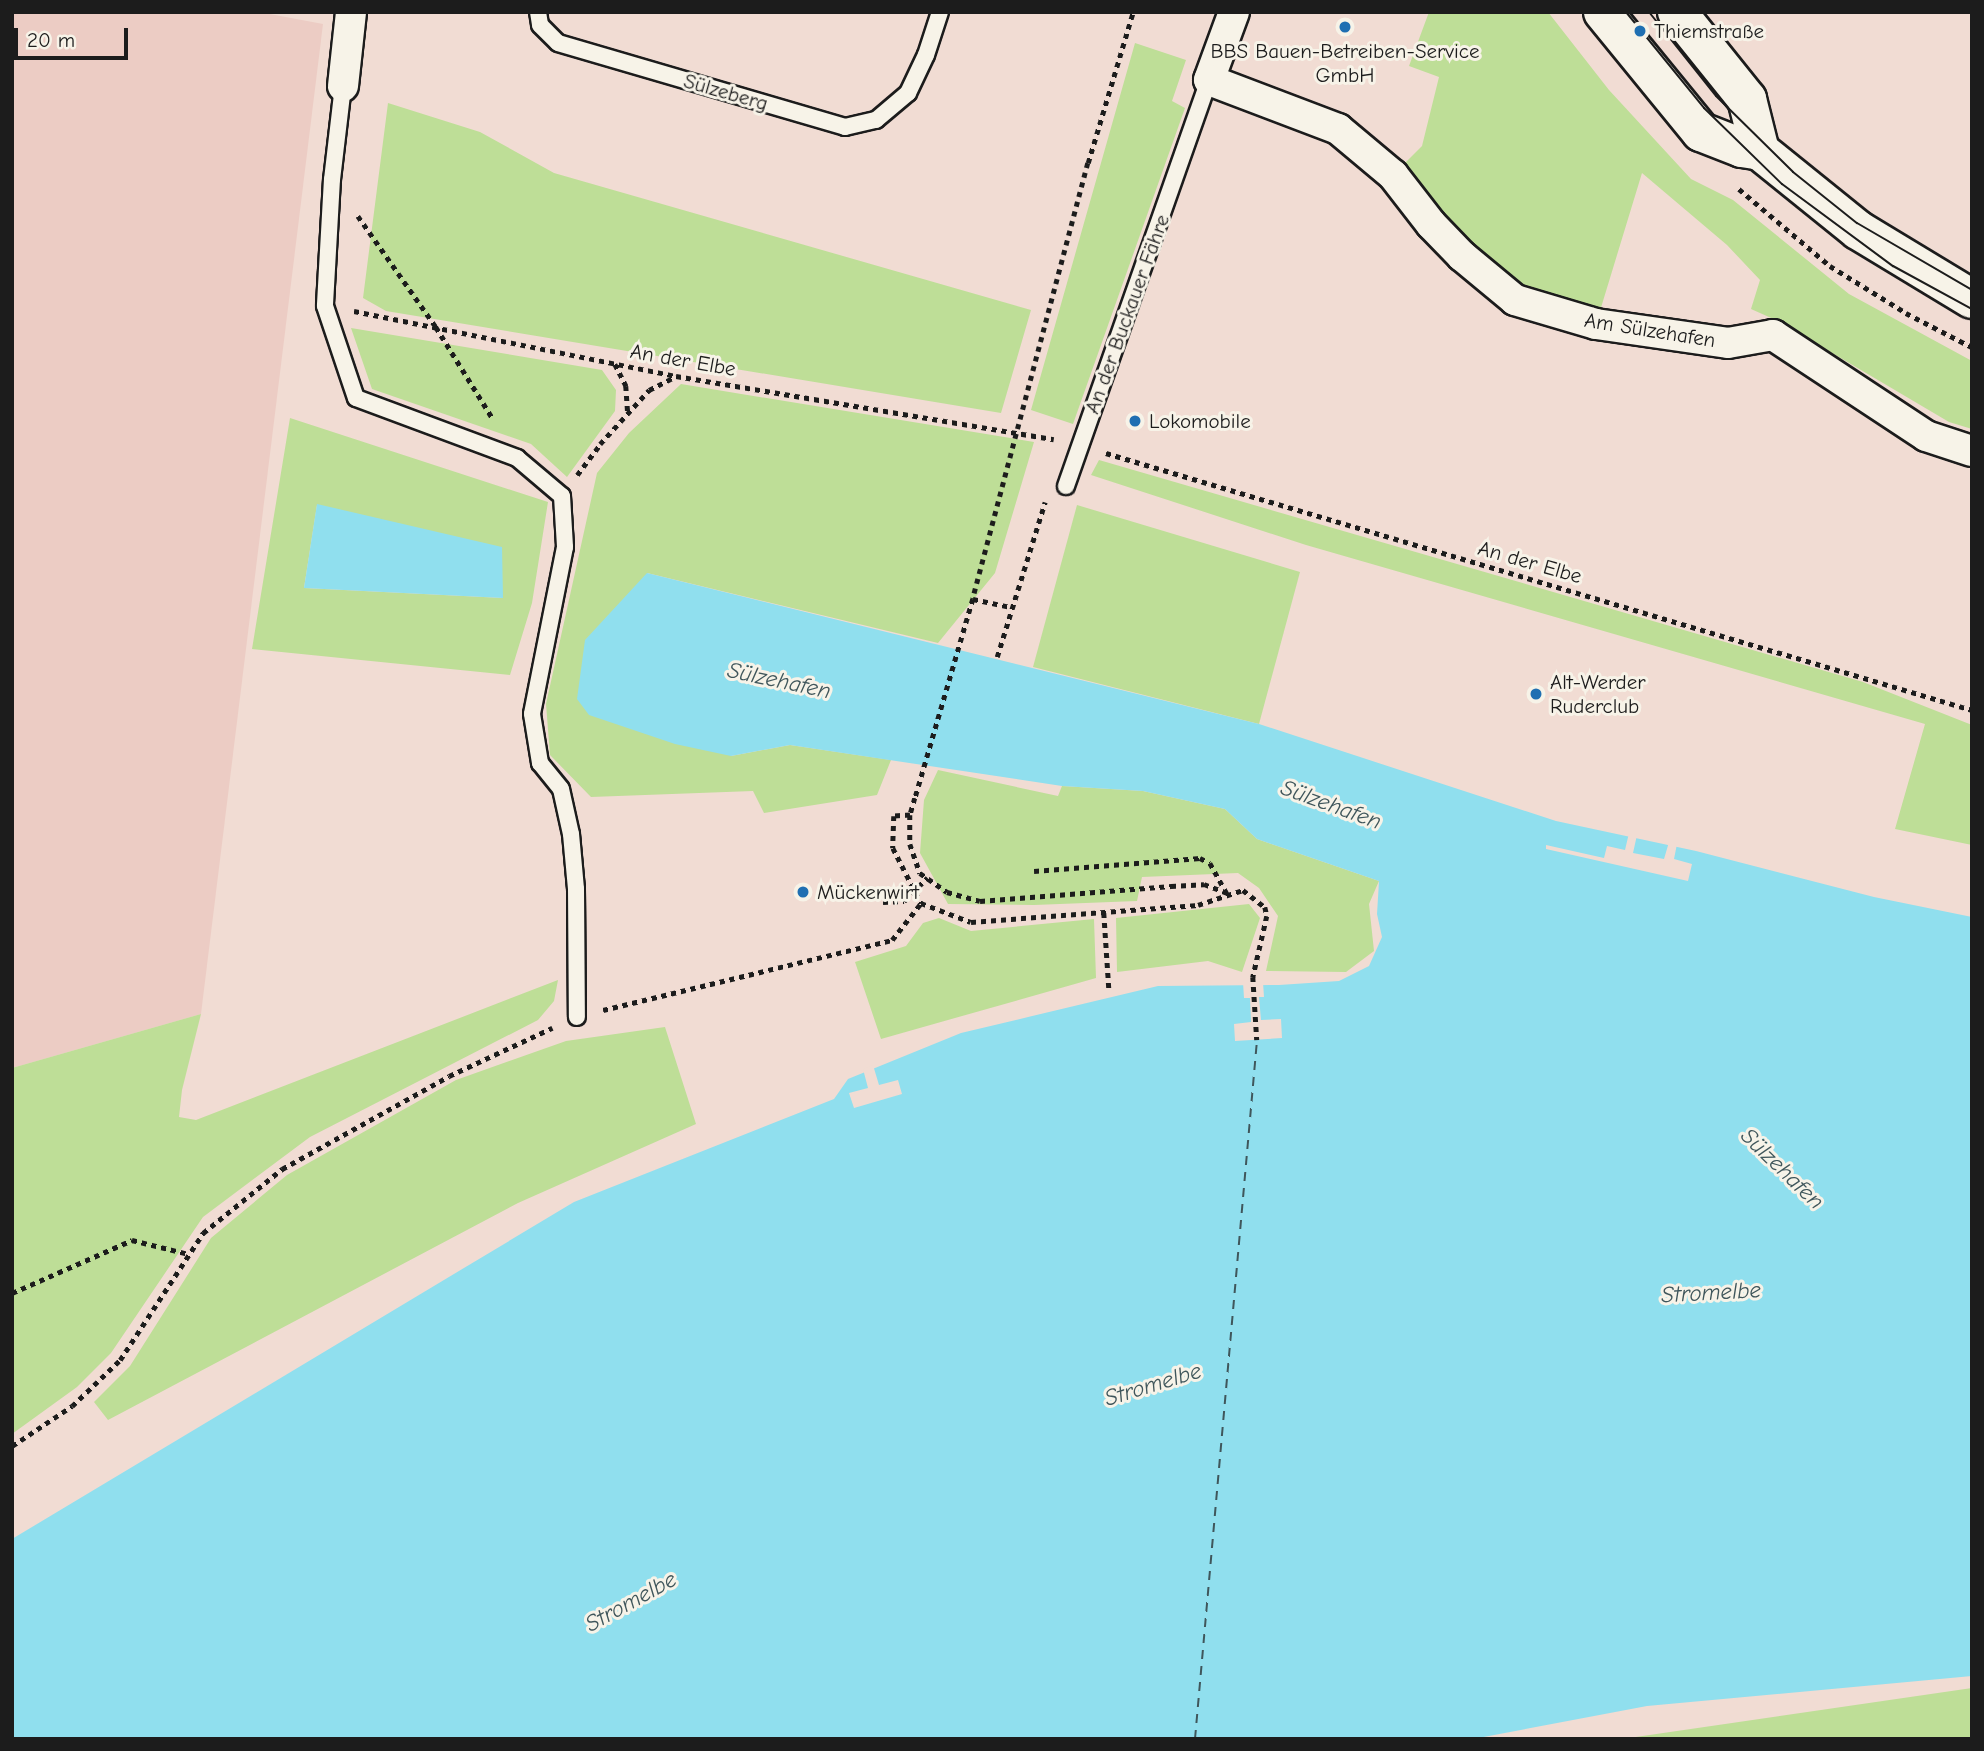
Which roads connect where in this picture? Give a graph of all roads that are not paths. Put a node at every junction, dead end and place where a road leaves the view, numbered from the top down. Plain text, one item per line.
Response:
1 (351, 12) edge
2 (538, 12) edge
3 (940, 12) edge
4 (1234, 12) edge
5 (1603, 12) edge
6 (1677, 12) edge
7 (1209, 80) junction
8 (343, 86) joint
9 (1760, 151) junction
10 (1972, 299) edge
11 (1972, 452) edge
12 (1066, 486) road end
13 (577, 1017) road end

1 - 8 street
2 - 3 lane, Sülzeberg
4 - 7 street, An der Buckauer Fähre
5 - 9 main road
6 - 9 main road
7 - 11 street, Am Sülzehafen
7 - 12 lane, An der Buckauer Fähre
8 - 13 lane
9 - 10 main road

